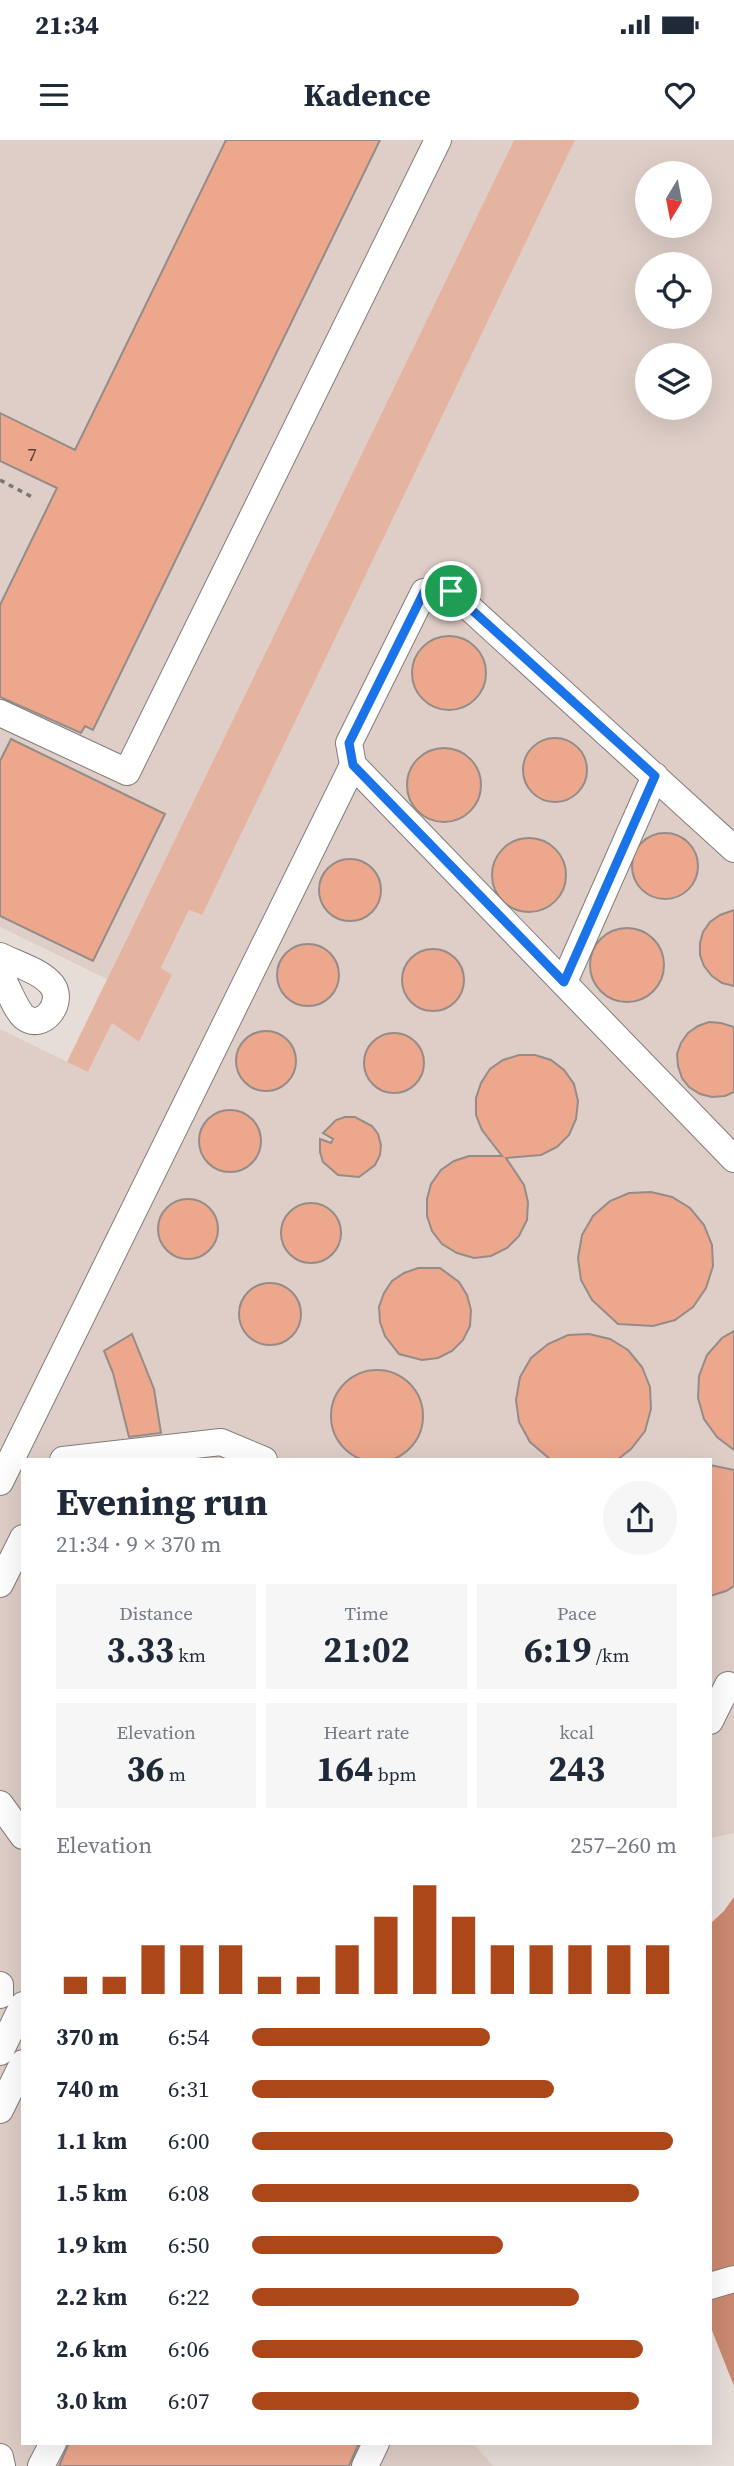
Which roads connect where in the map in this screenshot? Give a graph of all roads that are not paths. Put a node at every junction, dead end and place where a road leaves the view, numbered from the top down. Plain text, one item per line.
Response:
1 (438, 140) edge
2 (0, 713) edge
3 (353, 765) junction
4 (655, 776) junction
5 (734, 849) edge
6 (0, 956) edge
7 (0, 974) edge
8 (564, 982) junction
9 (734, 1158) edge
10 (81, 1458) edge
11 (259, 1458) edge
12 (0, 1482) edge
13 (21, 1542) edge
14 (0, 1584) edge
15 (724, 1683) edge
16 (712, 1716) edge
17 (0, 1804) edge
18 (21, 1833) edge
19 (0, 1985) edge
20 (0, 1995) edge
21 (21, 2009) edge
22 (0, 2052) edge
23 (21, 2067) edge
24 (0, 2110) edge
25 (734, 2279) edge
26 (712, 2285) edge
27 (52, 2445) edge
28 (375, 2445) edge
29 (0, 2457) edge
30 (2, 2466) edge
31 (41, 2466) edge
32 (365, 2466) edge

1 - 2 street
3 - 4 street
3 - 8 street
3 - 12 street
4 - 5 street
4 - 8 street
6 - 7 street
8 - 9 street
10 - 11 street
13 - 14 street
15 - 16 street
17 - 18 street
19 - 20 street
21 - 22 street
23 - 24 street
25 - 26 street
27 - 31 street
28 - 32 street
29 - 30 street

